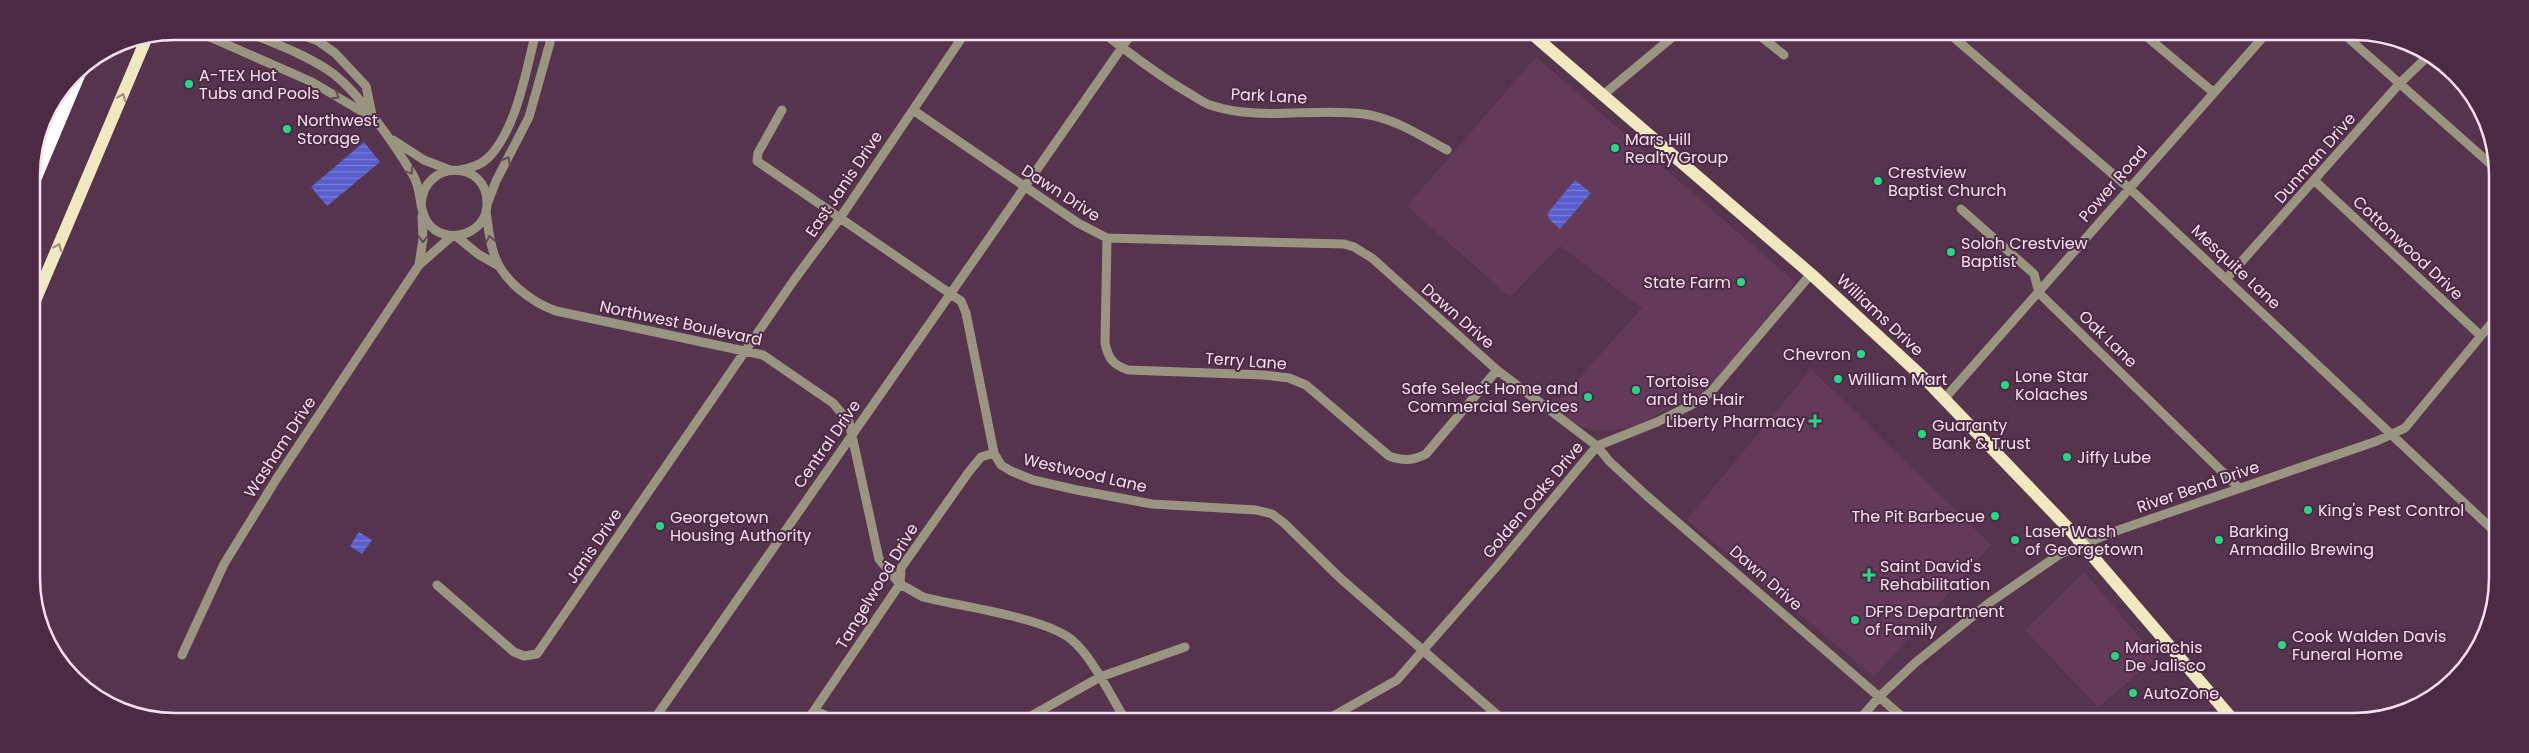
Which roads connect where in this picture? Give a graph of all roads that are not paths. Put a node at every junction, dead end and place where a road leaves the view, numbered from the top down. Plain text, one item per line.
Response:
1 (216, 40) edge
2 (266, 40) edge
3 (315, 40) edge
4 (534, 40) edge
5 (551, 40) edge
6 (959, 40) edge
7 (1112, 40) edge
8 (1127, 40) edge
9 (1539, 40) edge
10 (1668, 40) edge
11 (1765, 40) edge
12 (1956, 40) edge
13 (2151, 40) edge
14 (2260, 40) edge
15 (2351, 40) edge
16 (145, 44) edge
17 (1122, 47) junction
18 (1784, 55) dead end
19 (2424, 60) edge
20 (523, 80) junction
21 (2400, 83) junction
22 (539, 84) junction
23 (73, 87) edge
24 (2213, 92) junction
25 (1603, 95) junction
26 (782, 110) dead end
27 (912, 110) junction
28 (373, 118) junction
29 (391, 139) junction
30 (1447, 150) dead end
31 (2488, 162) edge
32 (41, 163) edge
33 (450, 170) junction
34 (460, 170) junction
35 (2315, 181) junction
36 (1024, 187) junction
37 (2129, 188) junction
38 (487, 208) junction
39 (422, 209) junction
40 (1961, 210) dead end
41 (840, 218) junction
42 (454, 236) junction
43 (1107, 238) junction
44 (420, 265) junction
45 (500, 266) junction
46 (1811, 274) junction
47 (2227, 278) junction
48 (40, 289) edge
49 (2039, 293) junction
50 (951, 294) junction
51 (2489, 326) edge
52 (2481, 336) junction
53 (745, 350) junction
54 (1497, 370) junction
55 (1945, 398) junction
56 (852, 435) junction
57 (2391, 435) junction
58 (1597, 446) junction
59 (994, 453) junction
60 (2239, 488) junction
61 (2489, 526) edge
62 (2082, 544) junction
63 (900, 584) junction
64 (438, 585) dead end
65 (1184, 647) dead end
66 (1423, 652) junction
67 (182, 655) dead end
68 (1100, 677) junction
69 (1880, 696) junction
70 (815, 710) junction
71 (658, 713) edge
72 (813, 713) edge
73 (821, 713) edge
74 (1037, 713) edge
75 (1121, 713) edge
76 (1339, 713) edge
77 (1495, 713) edge
78 (1865, 713) edge
79 (1899, 713) edge
80 (2227, 713) edge

1 -> 28 street
2 - 28 street
3 - 28 street
4 - 20 street
5 - 22 street
6 - 27 street, East Janis Drive
7 - 17 street, Park Lane
8 - 17 street, Central Drive
9 - 25 main road, Williams Drive
10 - 25 street
11 - 18 street
12 - 37 street, Mesquite Lane
13 - 24 street
14 - 24 street, Power Road
15 - 21 street
48 -> 16 main road
17 - 30 street, Park Lane
17 - 36 street, Central Drive
19 - 21 street, Dunman Drive
20 - 22 street
20 - 34 street
21 - 31 street
21 - 35 street, Dunman Drive
38 -> 22 street
23 - 32 highway
24 - 37 street, Power Road
25 - 46 main road, Williams Drive
26 - 41 street
27 - 36 street, Dawn Drive
27 - 41 street, East Janis Drive
28 - 29 street
29 - 33 street
29 -> 39 street
33 - 34 street
33 - 39 street
34 - 38 street
35 - 47 street, Dunman Drive
35 - 52 street, Cottonwood Drive
36 - 43 street, Dawn Drive
36 - 50 street, Central Drive
37 - 47 street, Mesquite Lane
37 - 49 street, Power Road
38 - 42 street
45 -> 38 street, Northwest Boulevard
39 - 42 street
39 -> 44 street, Washam Drive
40 - 49 street, Oak Lane
41 - 50 street
41 - 53 street, East Janis Drive
42 - 44 street, Washam Drive
42 - 45 street, Northwest Boulevard
43 - 54 street, Dawn Drive
43 - 54 street, Terry Lane
44 - 67 street, Washam Drive
45 - 53 street, Northwest Boulevard
46 - 55 main road, Williams Drive
46 - 58 street, Golden Oaks Drive
47 - 57 street, Mesquite Lane
49 - 55 street, Power Road
49 - 60 street, Oak Lane
50 - 56 street, Central Drive
50 - 59 street
51 - 52 street, River Bend Drive
52 - 57 street, River Bend Drive
53 - 56 street, Northwest Boulevard
53 - 64 street, Janis Drive
54 - 58 street, Dawn Drive
55 - 62 main road, Williams Drive
56 - 63 street, Northwest Boulevard
56 - 71 street, Central Drive
57 - 60 street, River Bend Drive
57 - 61 street, Mesquite Lane
58 - 66 street, Golden Oaks Drive
58 - 69 street, Dawn Drive
59 - 63 street, Tangelwood Drive
59 - 66 street, Westwood Lane
60 - 62 street, River Bend Drive
62 - 69 street, River Bend Drive
62 - 80 main road, Williams Drive
63 - 68 street, Northwest Boulevard
63 - 70 street, Tangelwood Drive
65 - 68 street
66 - 76 street, Golden Oaks Drive
66 - 77 street, Westwood Lane
68 - 74 street
68 - 75 street, Northwest Boulevard
69 - 78 street, River Bend Drive
69 - 79 street, Dawn Drive
70 - 72 street, Tangelwood Drive
70 - 73 street

